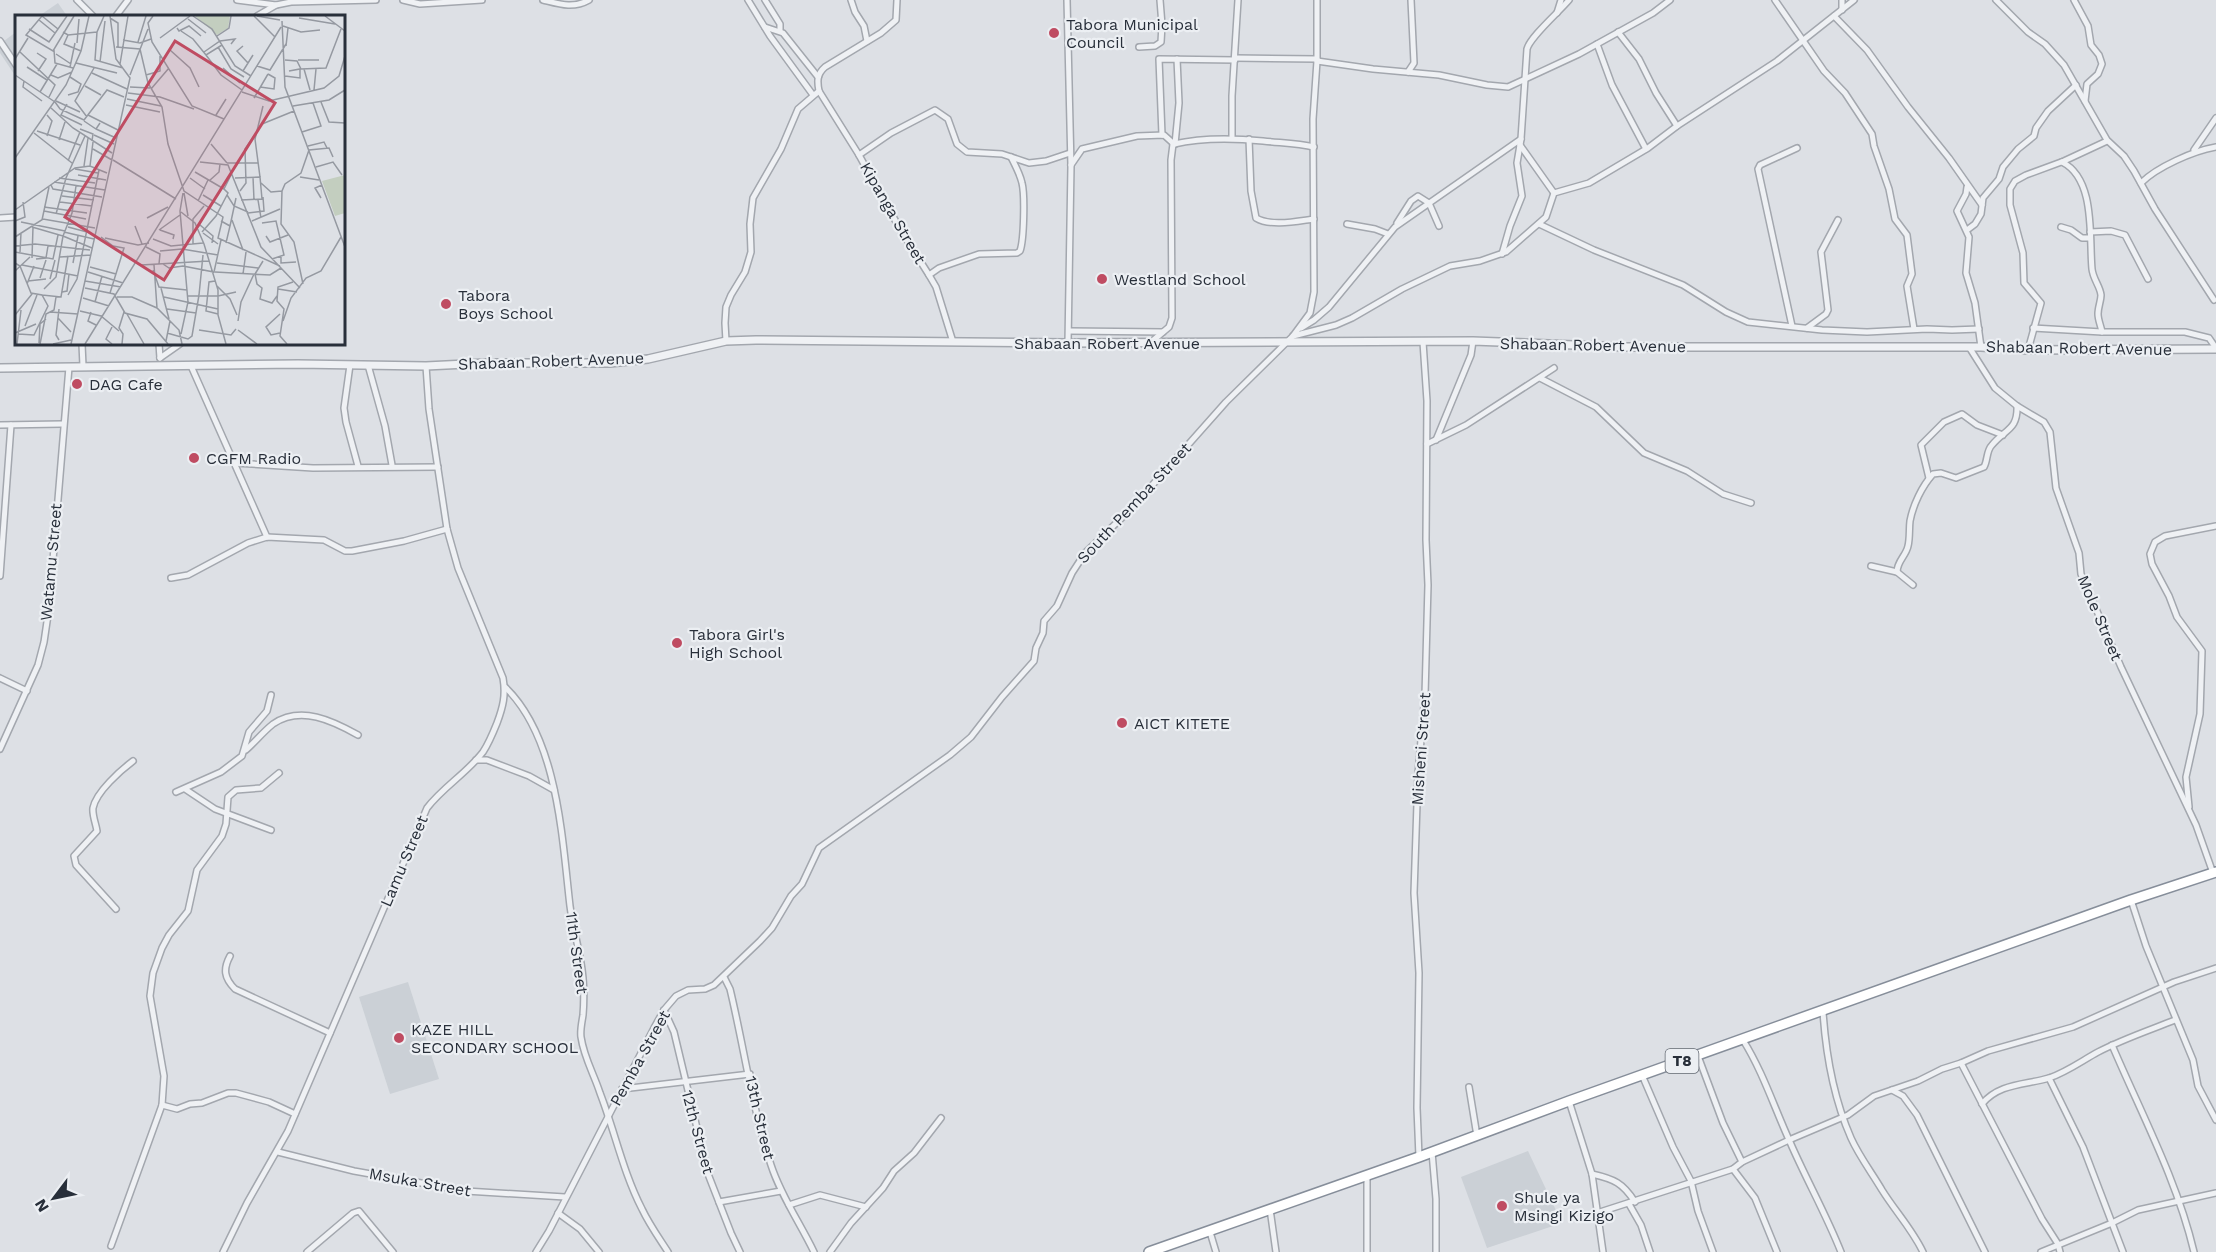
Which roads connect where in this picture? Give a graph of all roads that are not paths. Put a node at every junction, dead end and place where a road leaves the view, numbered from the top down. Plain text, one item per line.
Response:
1 (77, 0) edge
2 (128, 0) edge
3 (237, 0) edge
4 (376, 0) edge
5 (403, 0) edge
6 (482, 0) edge
7 (543, 0) edge
8 (590, 0) edge
9 (748, 0) edge
10 (765, 0) edge
11 (851, 0) edge
12 (897, 0) edge
13 (1067, 0) edge
14 (1160, 0) edge
15 (1238, 0) edge
16 (1317, 0) edge
17 (1411, 0) edge
18 (1561, 0) edge
19 (1569, 0) edge
20 (1670, 0) edge
21 (1775, 0) edge
22 (1842, 0) edge
23 (1854, 0) edge
24 (1996, 0) edge
25 (2074, 0) edge
26 (276, 6) junction
27 (1842, 10) junction
28 (92, 15) edge
29 (117, 15) edge
30 (259, 15) edge
31 (1555, 16) junction
32 (1834, 16) junction
33 (765, 27) junction
34 (780, 31) junction
35 (1618, 32) junction
36 (1802, 40) junction
37 (867, 41) junction
38 (0, 42) edge
39 (1597, 44) junction
40 (1139, 47) dead end
41 (1177, 59) junction
42 (1235, 59) junction
43 (1317, 60) junction
44 (15, 63) edge
45 (1408, 72) junction
46 (818, 77) junction
47 (1525, 79) junction
48 (2076, 85) junction
49 (819, 91) junction
50 (813, 95) junction
51 (2085, 103) junction
52 (2216, 118) edge
53 (1677, 126) junction
54 (1162, 135) junction
55 (1232, 137) junction
56 (1249, 140) junction
57 (2107, 141) junction
58 (1520, 142) junction
59 (1174, 144) junction
60 (1314, 147) junction
61 (2216, 147) edge
62 (1797, 148) dead end
63 (1646, 149) junction
64 (2193, 152) junction
65 (1070, 153) junction
66 (859, 155) junction
67 (1011, 156) junction
68 (2062, 162) junction
69 (1071, 166) junction
70 (2141, 183) junction
71 (1967, 187) junction
72 (1554, 193) junction
73 (1429, 203) junction
74 (1982, 205) junction
75 (15, 217) edge
76 (0, 218) edge
77 (1314, 219) junction
78 (1838, 220) dead end
79 (1347, 224) dead end
80 (1539, 224) junction
81 (1439, 226) dead end
82 (1395, 227) junction
83 (2061, 227) dead end
84 (1967, 230) junction
85 (1388, 234) junction
86 (2090, 235) junction
87 (1502, 254) junction
88 (929, 275) junction
89 (2148, 279) dead end
90 (2214, 300) dead end
91 (1792, 326) junction
92 (1807, 328) junction
93 (2032, 328) junction
94 (1914, 329) junction
95 (1979, 329) junction
96 (1298, 330) junction
97 (1069, 331) junction
98 (1164, 332) junction
99 (2102, 332) junction
100 (1293, 336) junction
101 (726, 341) junction
102 (1473, 341) junction
103 (953, 342) junction
104 (1423, 342) junction
105 (1068, 343) junction
106 (1150, 343) junction
107 (1287, 343) junction
108 (82, 345) edge
109 (159, 345) edge
110 (179, 345) edge
111 (1969, 347) junction
112 (1981, 347) junction
113 (2216, 349) edge
114 (2028, 350) junction
115 (160, 362) junction
116 (350, 365) junction
117 (368, 365) junction
118 (83, 366) junction
119 (191, 366) junction
120 (426, 366) junction
121 (69, 367) junction
122 (0, 368) edge
123 (1554, 368) dead end
124 (1540, 378) junction
125 (2017, 406) junction
126 (62, 424) junction
127 (0, 425) edge
128 (11, 425) junction
129 (2003, 435) junction
130 (1436, 440) junction
131 (1427, 444) junction
132 (235, 463) junction
133 (392, 465) junction
134 (358, 466) junction
135 (438, 467) junction
136 (1928, 480) junction
137 (1750, 503) dead end
138 (2216, 526) edge
139 (447, 530) junction
140 (267, 537) junction
141 (1, 564) edge
142 (1871, 566) dead end
143 (1897, 572) junction
144 (0, 576) edge
145 (171, 578) dead end
146 (1913, 585) dead end
147 (0, 678) edge
148 (505, 687) junction
149 (27, 691) junction
150 (271, 695) dead end
151 (358, 735) dead end
152 (2, 737) edge
153 (0, 749) edge
154 (244, 752) junction
155 (476, 760) junction
156 (133, 761) dead end
157 (940, 761) joint
158 (279, 773) dead end
159 (185, 789) junction
160 (554, 790) junction
161 (176, 792) dead end
162 (226, 814) junction
163 (2190, 815) junction
164 (271, 830) dead end
165 (2214, 873) edge
166 (2131, 900) junction
167 (117, 909) dead end
168 (230, 956) dead end
169 (2216, 968) edge
170 (724, 977) junction
171 (2164, 987) junction
172 (664, 1010) junction
173 (1823, 1012) junction
174 (2175, 1020) junction
175 (330, 1033) junction
176 (1743, 1040) junction
177 (2112, 1045) junction
178 (1698, 1056) junction
179 (1960, 1063) junction
180 (750, 1074) junction
181 (1642, 1075) junction
182 (2049, 1078) junction
183 (685, 1082) junction
184 (1469, 1087) dead end
185 (622, 1089) junction
186 (1892, 1090) junction
187 (1569, 1101) junction
188 (1982, 1104) junction
189 (162, 1106) junction
190 (295, 1114) junction
191 (608, 1116) junction
192 (941, 1118) dead end
193 (1844, 1118) junction
194 (2216, 1120) edge
195 (1478, 1136) junction
196 (1789, 1140) junction
197 (278, 1152) junction
198 (1432, 1152) junction
199 (1419, 1157) junction
200 (1742, 1162) junction
201 (1733, 1169) junction
202 (1367, 1174) junction
203 (1592, 1174) junction
204 (1691, 1181) junction
205 (781, 1191) junction
206 (2216, 1193) edge
207 (565, 1197) junction
208 (2179, 1201) junction
209 (719, 1202) junction
210 (1632, 1203) junction
211 (789, 1205) junction
212 (866, 1207) junction
213 (1270, 1209) junction
214 (558, 1213) junction
215 (1597, 1213) junction
216 (2112, 1223) junction
217 (1210, 1232) junction
218 (2058, 1244) junction
219 (111, 1246) dead end
220 (538, 1251) edge
221 (223, 1252) edge
222 (307, 1252) edge
223 (393, 1252) edge
224 (599, 1252) edge
225 (668, 1252) edge
226 (740, 1252) edge
227 (814, 1252) edge
228 (830, 1252) edge
229 (1149, 1252) edge
230 (1216, 1252) edge
231 (1276, 1252) edge
232 (1367, 1252) edge
233 (1436, 1252) edge
234 (1603, 1252) edge
235 (1650, 1252) edge
236 (1713, 1252) edge
237 (1777, 1252) edge
238 (1841, 1252) edge
239 (1923, 1252) edge
240 (1985, 1252) edge
241 (2041, 1252) edge
242 (2060, 1252) edge
243 (2123, 1252) edge
244 (2194, 1252) edge

1 - 28 street
2 - 29 street
3 - 26 street
4 - 26 street
5 - 6 street
7 - 8 street
9 - 33 street
10 - 34 street
11 - 37 street
12 - 37 street
13 - 65 street
14 - 40 street
15 - 42 street
16 - 43 street
17 - 45 street
18 - 31 street
19 - 31 street
20 - 35 street
21 - 36 street
22 - 27 street
23 - 27 street
24 - 48 street
25 - 51 street
26 - 30 street
27 - 32 street
31 - 47 street
32 - 36 street
32 - 71 street
33 - 34 street
33 - 50 street
34 - 46 street
35 - 39 street
35 - 53 street
36 - 53 street
36 - 94 street
37 - 46 street
38 - 44 street
39 - 47 street
39 - 63 street
41 - 42 street
41 - 54 street
41 - 59 street
42 - 43 street
42 - 55 street
43 - 45 street
43 - 60 street
45 - 47 street
46 - 49 street, Kipanga Street
47 - 58 street
48 - 51 street
48 - 74 street
49 - 50 street
49 - 66 street, Kipanga Street
50 - 101 street
51 - 57 street
52 - 64 street
53 - 63 street
54 - 59 street
54 - 69 street
55 - 56 street
55 - 59 street
56 - 60 street
56 - 77 street
57 - 68 street
57 - 70 street
58 - 72 street
58 - 73 street
58 - 87 street
59 - 98 street
60 - 77 street
61 - 64 street
62 - 91 street
63 - 72 street
64 - 70 street
65 - 67 street
65 - 69 street
66 - 67 street
66 - 88 street, Kipanga Street
67 - 88 street
68 - 86 street
68 - 93 street
69 - 97 street
70 - 90 street
71 - 74 street
71 - 84 street
72 - 80 street
73 - 81 street
73 - 82 street
73 - 82 street
74 - 84 street
75 - 76 street
77 - 96 street
78 - 92 street
79 - 85 street
80 - 87 street
80 - 91 street
82 - 85 street
83 - 86 street
84 - 95 street
85 - 96 street
86 - 89 street
86 - 99 street
87 - 100 street
88 - 103 street, Kipanga Street
91 - 92 street
92 - 94 street
93 - 99 street
93 - 114 street
94 - 95 street
95 - 112 street
96 - 100 street, South Pemba Street
97 - 98 street
97 - 105 street
98 - 106 street
99 - 113 street
100 - 107 street, South Pemba Street
101 - 103 street, Shabaan Robert Avenue
101 - 120 street, Shabaan Robert Avenue
102 - 104 street, Shabaan Robert Avenue
102 - 111 street, Shabaan Robert Avenue
102 - 130 street
103 - 105 street, Shabaan Robert Avenue
104 - 107 street, Shabaan Robert Avenue
104 - 131 street, Misheni Street
105 - 106 street, Shabaan Robert Avenue
106 - 107 street, Shabaan Robert Avenue
107 - 157 street, South Pemba Street
108 - 118 street
109 - 115 street
110 - 115 street
111 - 112 street, Shabaan Robert Avenue
111 - 125 street, Mole Street
112 - 114 street, Shabaan Robert Avenue
113 - 114 street, Shabaan Robert Avenue
115 - 118 street, Shabaan Robert Avenue
115 - 119 street, Shabaan Robert Avenue
116 - 117 street, Shabaan Robert Avenue
116 - 119 street, Shabaan Robert Avenue
116 - 134 street
117 - 120 street, Shabaan Robert Avenue
117 - 133 street
118 - 121 street, Shabaan Robert Avenue
119 - 132 street
120 - 135 street, Lamu Street
121 - 122 street, Shabaan Robert Avenue
121 - 126 street, Watamu Street
123 - 124 street
124 - 130 street
124 - 137 street
125 - 129 street
125 - 163 street, Mole Street
126 - 128 street
126 - 149 street, Watamu Street
127 - 128 street
128 - 141 street
129 - 136 street
129 - 136 street
130 - 131 street
131 - 199 street, Misheni Street
132 - 134 street
132 - 140 street
133 - 134 street
133 - 135 street
135 - 139 street, Lamu Street
136 - 143 street
138 - 163 street
139 - 140 street
139 - 148 street, Lamu Street
140 - 145 street
141 - 144 street
142 - 143 street
143 - 146 street
147 - 149 street
148 - 155 street, Lamu Street
148 - 160 street, 11th Street
149 - 152 street, Watamu Street
150 - 154 street
151 - 154 street
152 - 153 street, Watamu Street
154 - 159 street
155 - 160 street
155 - 175 street, Lamu Street
156 - 167 street
157 - 170 street, Pemba Street
158 - 162 street
159 - 161 street
159 - 162 street
160 - 191 street, 11th Street
162 - 164 street
162 - 189 street
163 - 165 street, Mole Street
165 - 166 highway, T8
166 - 171 street
166 - 173 highway, T8
168 - 175 street
169 - 171 street
170 - 172 street, Pemba Street
170 - 180 street, 13th Street
171 - 174 street
171 - 179 street
172 - 183 street, 12th Street
172 - 185 street, Pemba Street
173 - 176 highway, T8
173 - 193 street
174 - 177 street
174 - 194 street
175 - 190 street, Lamu Street
176 - 178 highway, T8
176 - 196 street
177 - 182 street
177 - 208 street
178 - 181 highway, T8
178 - 200 street
179 - 186 street
179 - 188 street
180 - 183 street
180 - 205 street, 13th Street
181 - 187 highway, T8
181 - 204 street
182 - 188 street
182 - 216 street
183 - 185 street
183 - 209 street, 12th Street
184 - 195 street
185 - 191 street, Pemba Street
186 - 193 street
186 - 240 street
187 - 195 highway, T8
187 - 203 street
188 - 218 street
189 - 190 street
189 - 219 street
190 - 197 street, Lamu Street
191 - 207 street, Pemba Street
191 - 225 street, 11th Street
192 - 212 street
193 - 196 street
193 - 239 street
195 - 198 highway, T8
196 - 200 street
196 - 238 street
197 - 207 street, Msuka Street
197 - 221 street, Lamu Street
198 - 199 highway, T8
198 - 233 street
199 - 202 highway, T8
200 - 201 street
201 - 204 street
201 - 237 street
202 - 213 highway, T8
202 - 232 street
203 - 210 street
203 - 215 street
204 - 210 street
204 - 236 street
205 - 209 street
205 - 211 street, 13th Street
206 - 208 street
207 - 214 street, Pemba Street
208 - 216 street
208 - 244 street
209 - 226 street, 12th Street
210 - 215 street
210 - 235 street
211 - 212 street
211 - 227 street, 13th Street
212 - 228 street
213 - 217 highway, T8
213 - 231 street
214 - 220 street, Pemba Street
214 - 224 street
215 - 234 street
216 - 218 street
216 - 243 street
217 - 229 highway, T8
217 - 230 street
218 - 241 street
218 - 242 street
222 - 223 street

